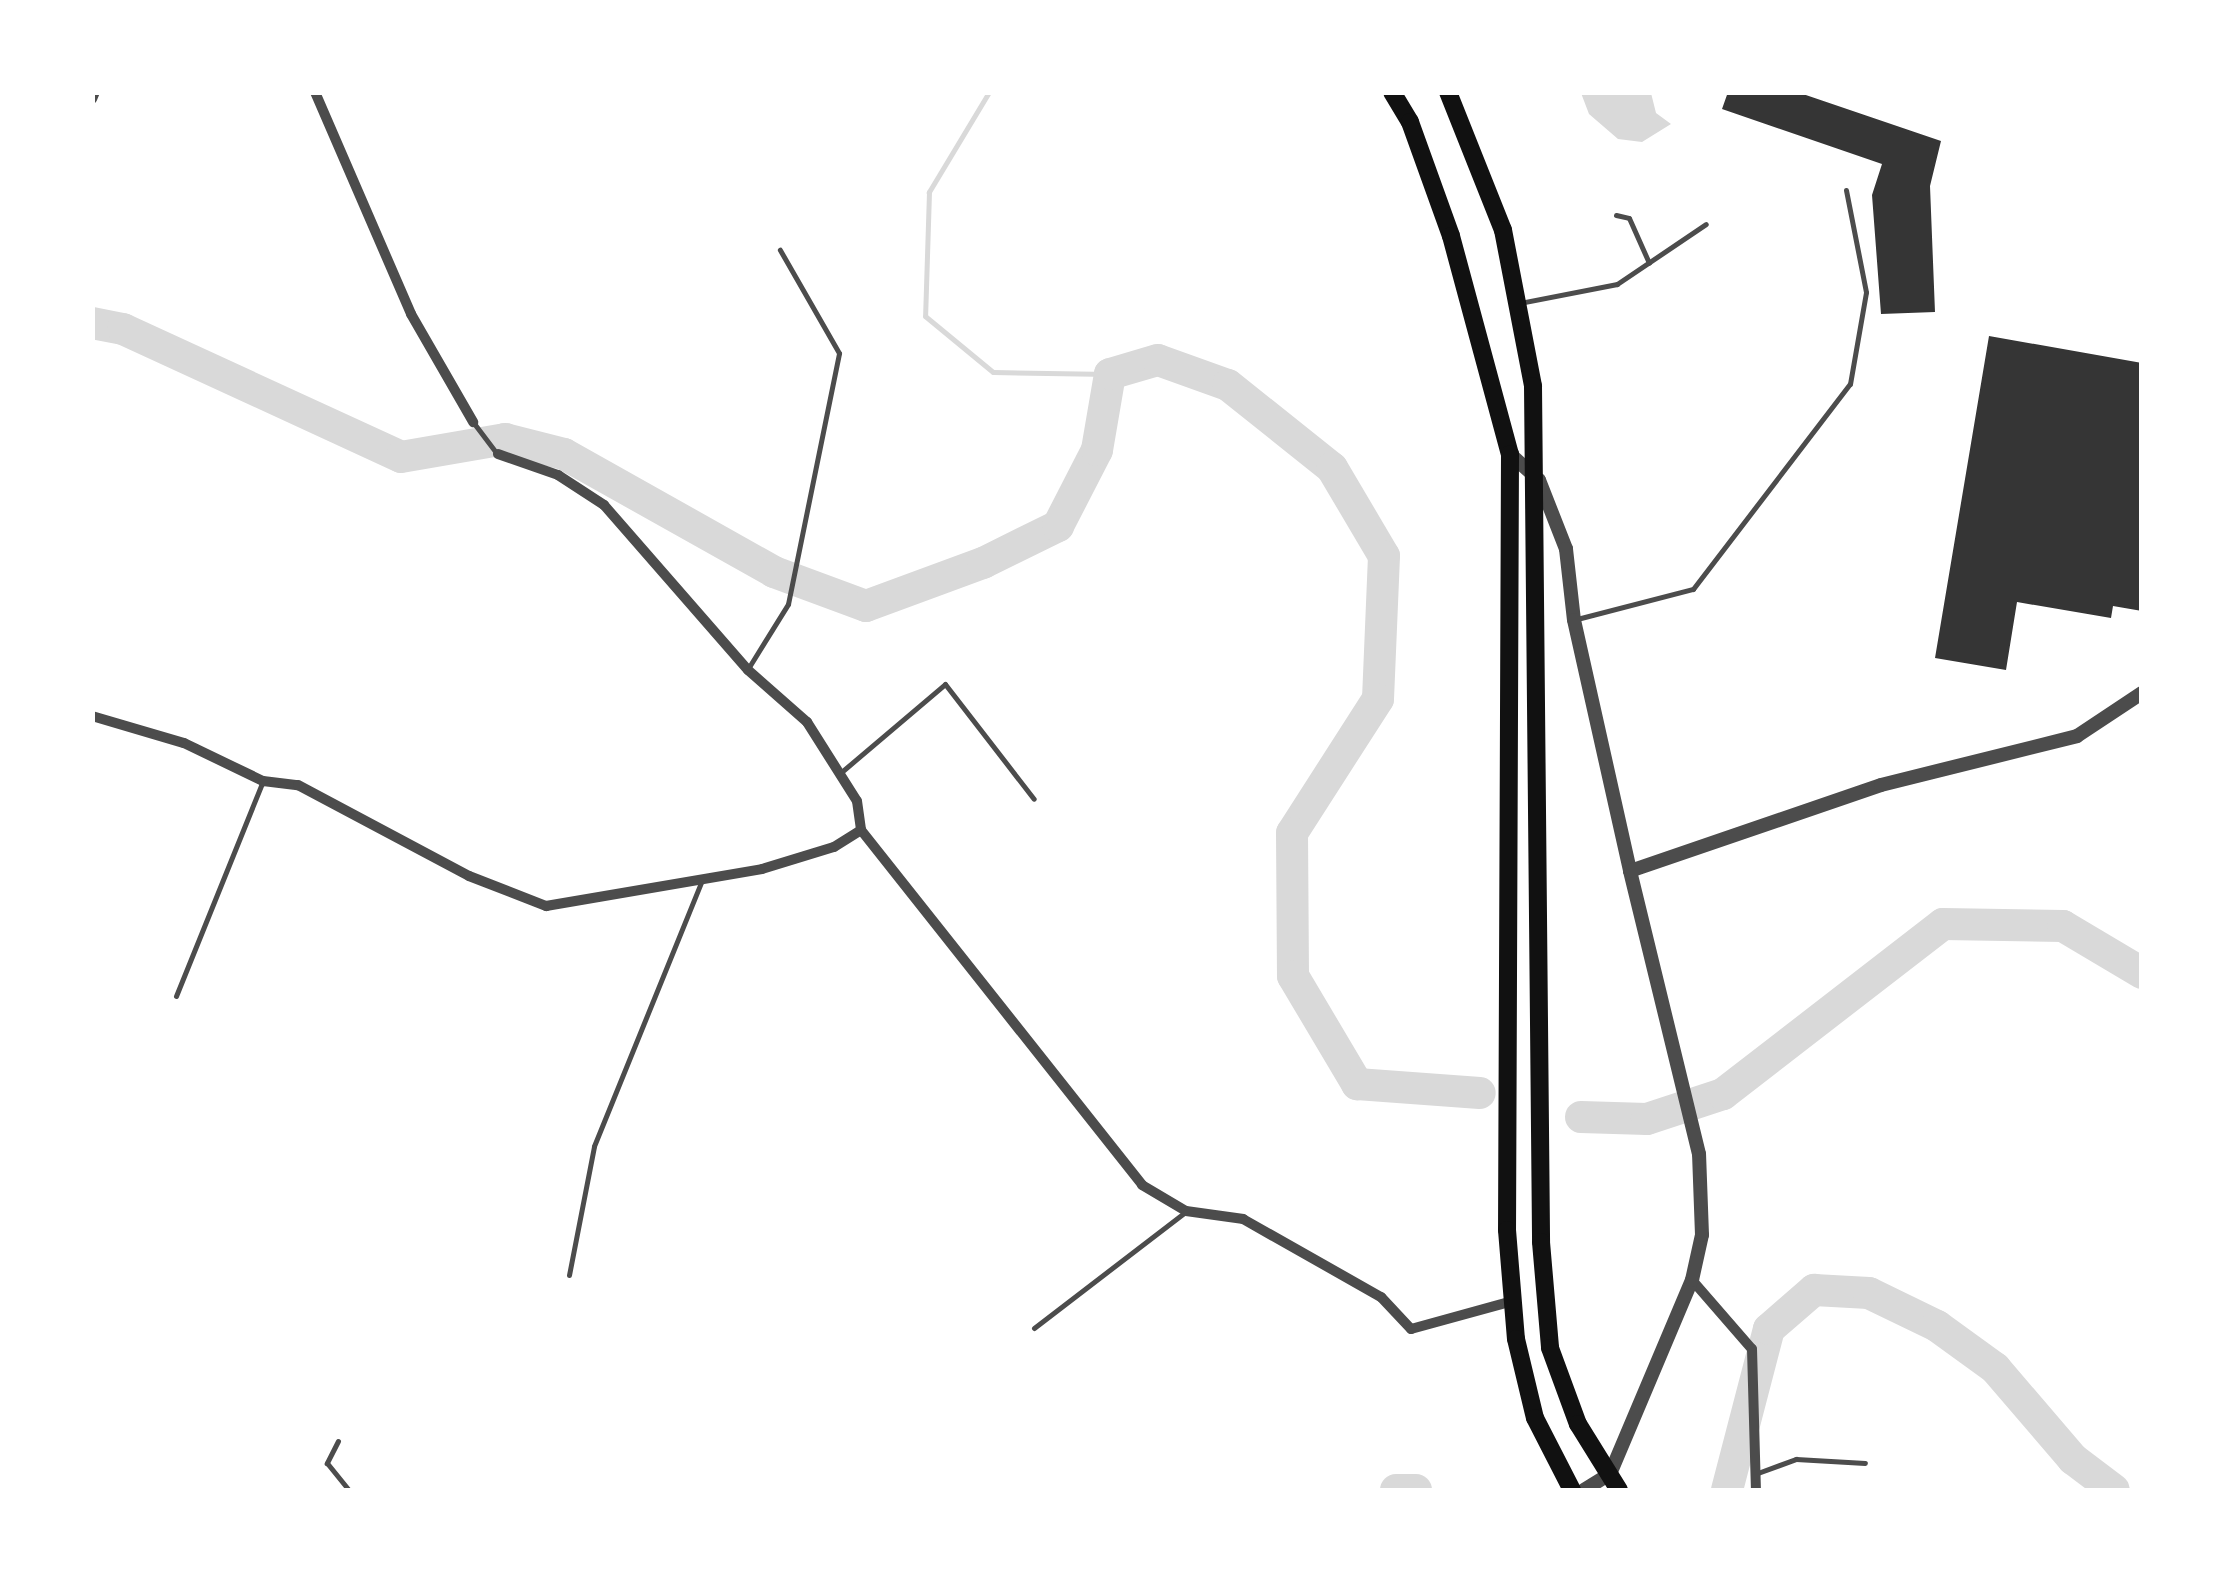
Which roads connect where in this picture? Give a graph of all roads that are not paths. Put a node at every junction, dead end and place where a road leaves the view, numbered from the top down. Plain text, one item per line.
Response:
1 (314, 92) edge
2 (1392, 92) edge
3 (1449, 93) edge
4 (1846, 190) dead end
5 (1616, 215) dead end
6 (1706, 224) dead end
7 (780, 250) dead end
8 (1649, 263) junction
9 (1518, 303) junction
10 (473, 422) joint
11 (498, 454) joint
12 (1510, 454) junction
13 (1539, 480) junction
14 (1574, 620) junction
15 (748, 670) junction
16 (2142, 692) edge
17 (92, 716) edge
18 (837, 776) junction
19 (264, 780) junction
20 (1034, 800) dead end
21 (861, 830) junction
22 (1630, 871) junction
23 (704, 877) junction
24 (176, 996) dead end
25 (1186, 1211) junction
26 (569, 1275) dead end
27 (1692, 1280) junction
28 (1514, 1301) junction
29 (1034, 1328) dead end
30 (338, 1441) dead end
31 (1865, 1462) dead end
32 (1752, 1475) junction
33 (1614, 1482) edge
34 (349, 1490) edge
35 (1572, 1490) edge
36 (1584, 1490) edge
37 (1756, 1490) edge

1 - 10 street
2 - 12 main road
3 - 9 main road
4 - 14 lane
5 - 8 lane
6 - 8 lane
7 - 15 lane
8 - 9 lane
9 - 13 main road
10 - 11 lane
11 - 15 street
12 - 13 street
12 - 28 main road
13 - 14 street
13 - 33 main road
14 - 22 street
15 - 18 street
16 - 22 street
17 - 19 street
18 - 20 lane
18 - 21 street
19 - 23 street
19 - 24 lane
21 - 23 street
21 - 25 street
22 - 27 street
23 - 26 lane
25 - 28 street
25 - 29 lane
27 - 32 street
27 - 33 street
28 - 35 main road
30 - 34 lane
31 - 32 lane
32 - 37 street
33 - 36 street

